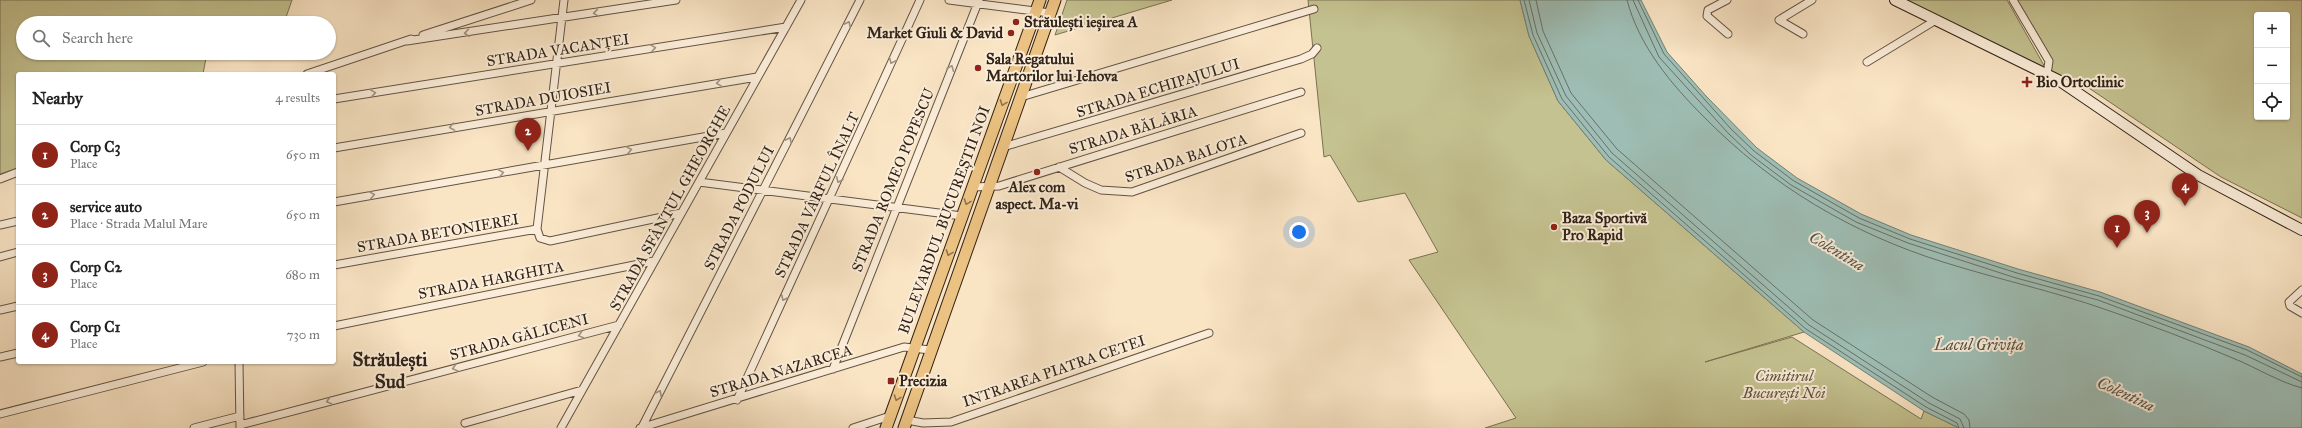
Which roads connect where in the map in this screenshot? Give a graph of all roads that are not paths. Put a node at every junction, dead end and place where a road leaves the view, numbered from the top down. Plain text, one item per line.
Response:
1 (531, 0) edge
2 (564, 0) edge
3 (676, 0) edge
4 (801, 0) edge
5 (860, 0) edge
6 (920, 0) edge
7 (949, 0) edge
8 (1040, 0) edge
9 (1055, 0) edge
10 (1727, 0) edge
11 (1812, 0) edge
12 (1895, 0) edge
13 (2013, 0) edge
14 (978, 2) edge
15 (1314, 9) dead end
16 (1036, 11) junction
17 (1050, 13) junction
18 (563, 18) junction
19 (1936, 20) junction
20 (786, 27) junction
21 (1728, 34) dead end
22 (1803, 34) dead end
23 (406, 41) junction
24 (1317, 48) dead end
25 (1867, 62) dead end
26 (555, 63) junction
27 (313, 72) edge
28 (2047, 74) junction
29 (757, 77) junction
30 (1301, 92) dead end
31 (1021, 97) junction
32 (336, 99) edge
33 (552, 110) junction
34 (726, 133) junction
35 (1301, 133) dead end
36 (1004, 147) junction
37 (336, 148) edge
38 (545, 165) junction
39 (1059, 167) junction
40 (16, 173) edge
41 (0, 179) edge
42 (700, 182) junction
43 (973, 187) junction
44 (989, 187) junction
45 (763, 191) junction
46 (830, 200) junction
47 (336, 202) edge
48 (895, 209) junction
49 (681, 213) junction
50 (962, 216) junction
51 (16, 221) edge
52 (0, 225) edge
53 (537, 229) junction
54 (2302, 230) edge
55 (16, 252) edge
56 (0, 256) edge
57 (654, 261) junction
58 (336, 265) edge
59 (2302, 290) edge
60 (16, 306) edge
61 (0, 310) edge
62 (2302, 313) edge
63 (618, 325) junction
64 (336, 326) edge
65 (1209, 333) dead end
66 (914, 348) junction
67 (930, 350) junction
68 (16, 354) edge
69 (0, 358) edge
70 (195, 364) edge
71 (239, 364) edge
72 (833, 369) junction
73 (582, 390) junction
74 (737, 400) junction
75 (0, 414) edge
76 (240, 416) junction
77 (890, 416) junction
78 (465, 423) dead end
79 (905, 424) edge
80 (240, 426) edge
81 (194, 428) edge
82 (561, 428) edge
83 (641, 428) edge
84 (853, 428) edge
85 (886, 428) edge

1 - 23 street
2 - 18 street
3 -> 18 street
4 - 20 street, STRADA SFÂNTUL GHEORGHE
45 -> 5 street, STRADA PODULUI
6 -> 46 street, STRADA VÂRFUL ÎNALT
7 - 14 street
8 - 16 main road, BULEVARDUL BUCUREȘTII NOI
9 - 17 main road, BULEVARDUL BUCUREȘTII NOI
10 - 21 street
11 - 22 street
12 - 19 main road
13 - 28 street
14 - 16 street
48 -> 14 street, STRADA ROMEO POPESCU
15 - 31 street
16 - 17 street
16 -> 43 main road, BULEVARDUL BUCUREȘTII NOI
17 - 31 main road, BULEVARDUL BUCUREȘTII NOI
18 -> 23 street
18 - 26 street
19 - 25 street
19 - 28 main road
26 -> 20 street, STRADA VACANȚEI
20 - 29 street, STRADA SFÂNTUL GHEORGHE
23 - 27 street
24 - 36 street, STRADA ECHIPAJULUI
32 -> 26 street, STRADA VACANȚEI
26 - 33 street
28 - 54 main road
29 -> 33 street, STRADA DUIOSIEI
29 - 34 street, STRADA SFÂNTUL GHEORGHE
30 - 39 street, STRADA BĂLĂRIA
31 - 36 main road, BULEVARDUL BUCUREȘTII NOI
33 -> 37 street, STRADA DUIOSIEI
33 - 38 street
38 -> 34 street
34 - 42 street, STRADA SFÂNTUL GHEORGHE
35 - 39 street, STRADA BALOTA
36 - 44 main road, BULEVARDUL BUCUREȘTII NOI
47 -> 38 street
38 - 53 street
39 - 44 street, STRADA BĂLĂRIA
40 - 41 street
42 - 45 street
42 - 49 street, STRADA SFÂNTUL GHEORGHE
43 - 44 street, STRADA BĂLĂRIA
43 -> 50 main road, BULEVARDUL BUCUREȘTII NOI
44 - 67 main road, BULEVARDUL BUCUREȘTII NOI
45 - 46 street
83 -> 45 street, STRADA PODULUI
46 - 48 street
46 -> 74 street, STRADA VÂRFUL ÎNALT
48 - 50 street
48 - 72 street, STRADA ROMEO POPESCU
49 - 53 street, STRADA BETONIEREI
49 - 57 street, STRADA SFÂNTUL GHEORGHE
50 -> 66 main road, BULEVARDUL BUCUREȘTII NOI
51 - 52 street
53 - 58 street, STRADA BETONIEREI
55 - 56 street
57 - 63 street, STRADA SFÂNTUL GHEORGHE
57 - 64 street, STRADA HARGHITA
59 - 62 street
60 - 61 street
63 - 73 street, STRADA SFÂNTUL GHEORGHE
63 -> 80 street, STRADA GĂLICENI
65 - 79 street, INTRAREA PIATRA CETEI
66 - 67 street, STRADA NAZARCEA
66 - 72 street, STRADA NAZARCEA
66 -> 77 main road, BULEVARDUL BUCUREȘTII NOI
67 - 79 main road, BULEVARDUL BUCUREȘTII NOI
68 - 69 street
70 - 75 street
71 - 76 street
72 - 74 street, STRADA NAZARCEA
73 - 78 street
73 - 82 street, STRADA SFÂNTUL GHEORGHE
74 - 83 street, STRADA NAZARCEA
76 - 80 street
76 - 81 street
77 - 84 street
77 - 85 main road, BULEVARDUL BUCUREȘTII NOI

